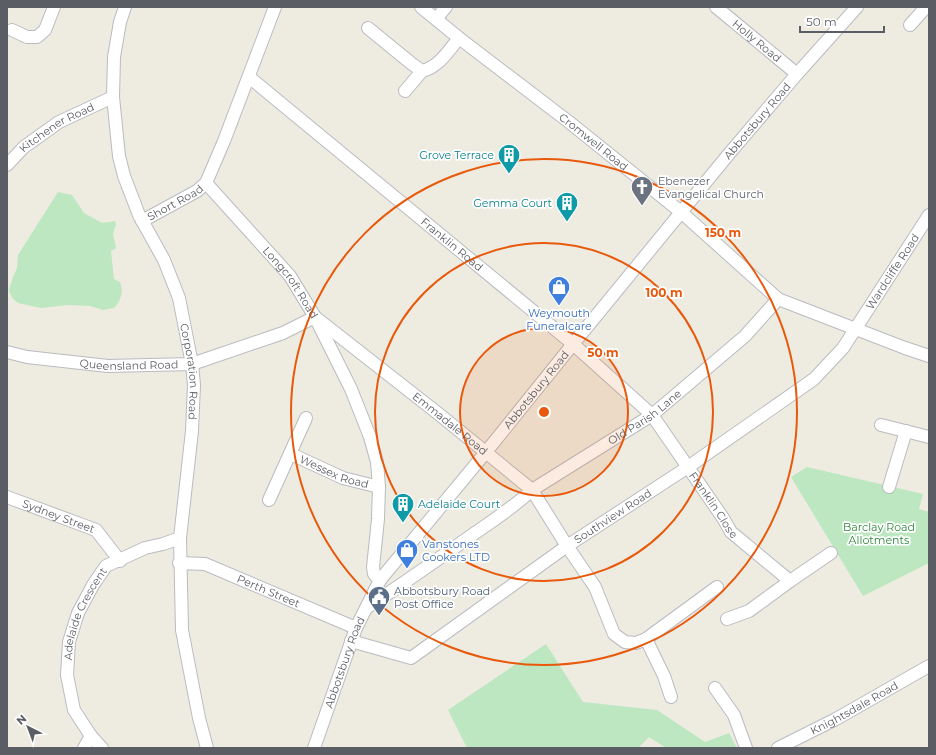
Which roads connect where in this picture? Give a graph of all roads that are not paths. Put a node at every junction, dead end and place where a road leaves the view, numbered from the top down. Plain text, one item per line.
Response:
1 (54, 7) edge
2 (125, 7) edge
3 (275, 7) edge
4 (421, 7) edge
5 (446, 7) edge
6 (716, 7) edge
7 (857, 7) edge
8 (926, 7) edge
9 (436, 19) junction
10 (910, 25) dead end
11 (368, 28) dead end
12 (12, 30) dead end
13 (459, 38) junction
14 (422, 71) junction
15 (797, 74) junction
16 (249, 77) junction
17 (405, 91) dead end
18 (112, 97) junction
19 (7, 165) edge
20 (206, 183) junction
21 (680, 212) junction
22 (929, 214) edge
23 (142, 221) junction
24 (778, 299) junction
25 (315, 317) junction
26 (857, 330) junction
27 (572, 344) junction
28 (7, 352) edge
29 (929, 356) edge
30 (192, 364) junction
31 (652, 415) junction
32 (306, 418) dead end
33 (881, 425) dead end
34 (906, 431) junction
35 (929, 437) edge
36 (486, 452) junction
37 (291, 454) junction
38 (688, 467) junction
39 (889, 486) dead end
40 (379, 487) junction
41 (532, 490) junction
42 (7, 497) edge
43 (269, 500) dead end
44 (180, 538) junction
45 (567, 546) junction
46 (831, 554) dead end
47 (120, 561) junction
48 (179, 562) junction
49 (380, 580) junction
50 (790, 581) junction
51 (717, 587) dead end
52 (365, 608) junction
53 (727, 619) dead end
54 (356, 628) junction
55 (646, 639) junction
56 (352, 641) junction
57 (929, 666) edge
58 (715, 688) dead end
59 (671, 697) dead end
60 (92, 736) junction
61 (84, 748) edge
62 (102, 748) edge
63 (207, 748) edge
64 (314, 748) edge
65 (746, 748) edge
66 (778, 748) edge

1 - 12 street
2 - 18 street, Corporation Road
3 - 16 street
4 - 9 street, Cromwell Road
5 - 9 street
6 - 15 street, Holly Road
7 - 15 street, Abbotsbury Road
8 - 10 street
9 - 13 street, Cromwell Road
11 - 14 street
13 - 14 street
13 - 21 street, Cromwell Road
14 - 17 street
15 - 21 street, Abbotsbury Road
16 - 20 street
16 - 27 street, Franklin Road
18 - 19 street, Kitchener Road
18 - 23 street, Corporation Road
20 - 23 street, Short Road
20 - 25 street, Longcroft Road
21 - 24 street, Cromwell Road
21 - 27 street, Abbotsbury Road
22 - 26 street, Wardcliffe Road
23 - 30 street, Corporation Road
24 - 26 street
24 - 31 street, Old Parish Lane
25 - 30 street, Queensland Road
25 - 36 street, Emmadale Road
25 - 40 street, Longcroft Road
26 - 29 street
26 - 38 street, Southview Road
27 - 31 street, Franklin Road
27 - 36 street, Abbotsbury Road
28 - 30 street, Queensland Road
30 - 44 street, Corporation Road
31 - 38 street, Franklin Close
31 - 41 street, Old Parish Lane
32 - 37 street, Wessex Road
33 - 34 street
34 - 35 street
34 - 39 street
36 - 41 street, Emmadale Road
36 - 49 street, Abbotsbury Road
37 - 40 street, Wessex Road
37 - 43 street, Wessex Road
38 - 45 street, Southview Road
38 - 50 street, Franklin Close
40 - 49 street, Longcroft Road
41 - 45 street, Emmadale Road
41 - 52 street, Old Parish Lane
42 - 47 street, Sydney Street
44 - 47 street, Adelaide Crescent
44 - 48 street, Corporation Road
45 - 55 street, Emmadale Road
45 - 56 street, Southview Road
46 - 50 street
47 - 60 street, Adelaide Crescent
48 - 54 street, Perth Street
48 - 63 street, Corporation Road
49 - 52 street, Abbotsbury Road
50 - 53 street
51 - 55 street
52 - 54 street, Abbotsbury Road
54 - 56 street, Abbotsbury Road
55 - 59 street
56 - 64 street, Abbotsbury Road
57 - 66 street, Knightsdale Road
58 - 65 street
60 - 61 street
60 - 62 street, Adelaide Crescent

